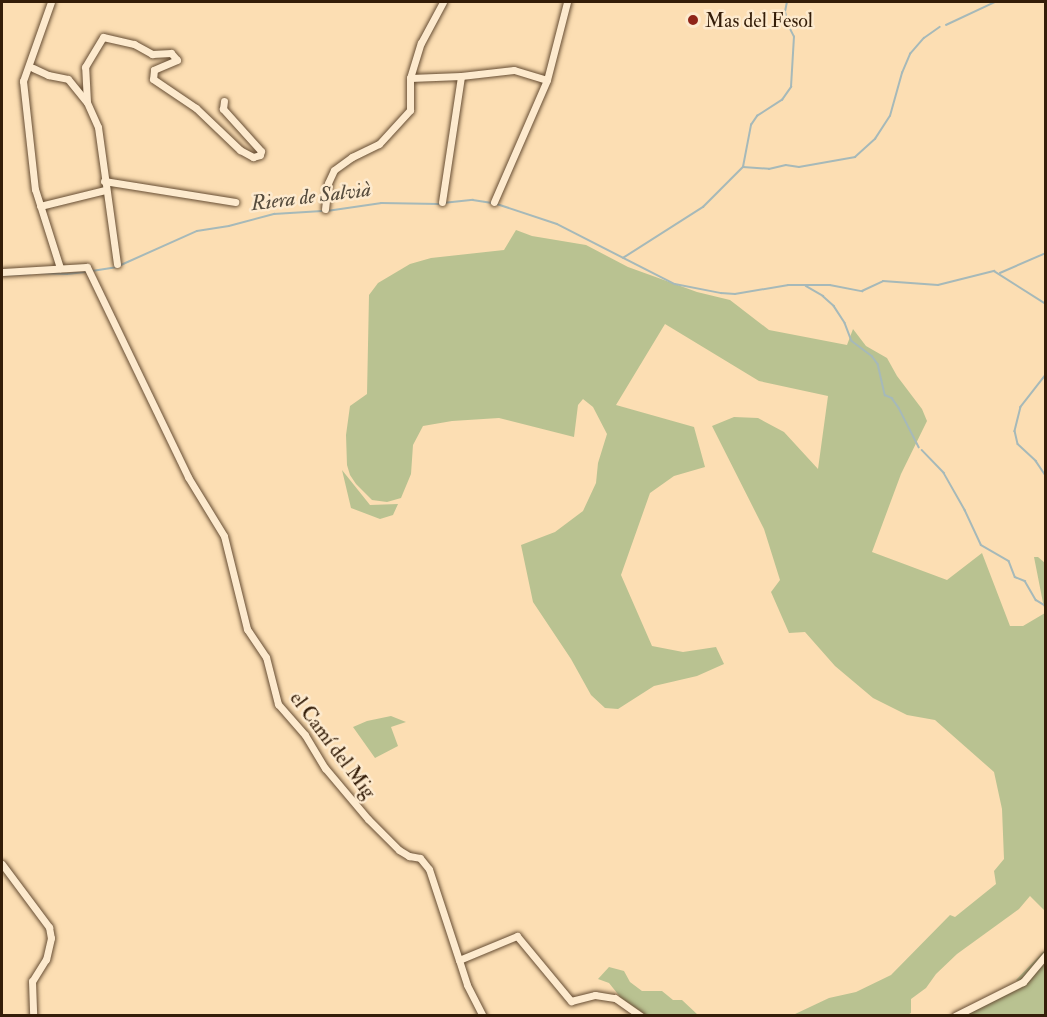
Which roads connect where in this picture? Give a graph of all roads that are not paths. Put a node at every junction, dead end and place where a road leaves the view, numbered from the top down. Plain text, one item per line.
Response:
1 (51, 2) edge
2 (443, 2) edge
3 (567, 2) edge
4 (33, 68) dead end
5 (461, 76) junction
6 (410, 78) junction
7 (547, 80) junction
8 (224, 101) dead end
9 (87, 102) junction
10 (104, 181) junction
11 (105, 190) junction
12 (235, 202) dead end
13 (442, 202) dead end
14 (494, 202) dead end
15 (40, 206) junction
16 (325, 209) dead end
17 (117, 264) dead end
18 (60, 268) junction
19 (2, 272) edge
20 (2, 864) edge
21 (1046, 955) edge
22 (459, 960) junction
23 (33, 1016) edge
24 (483, 1016) edge
25 (641, 1016) edge
26 (955, 1016) edge

1 - 15 street
2 - 6 street
3 - 7 street
4 - 9 street
5 - 6 street
5 - 7 street
5 - 13 street
6 - 16 street
7 - 14 street
8 - 9 street
9 - 10 street
10 - 11 street
10 - 12 street
11 - 15 street
11 - 17 street
15 - 18 street
18 - 19 street
18 - 22 street, el Camí del Mig
20 - 23 street
21 - 26 street
22 - 24 street, el Camí del Mig
22 - 25 street

